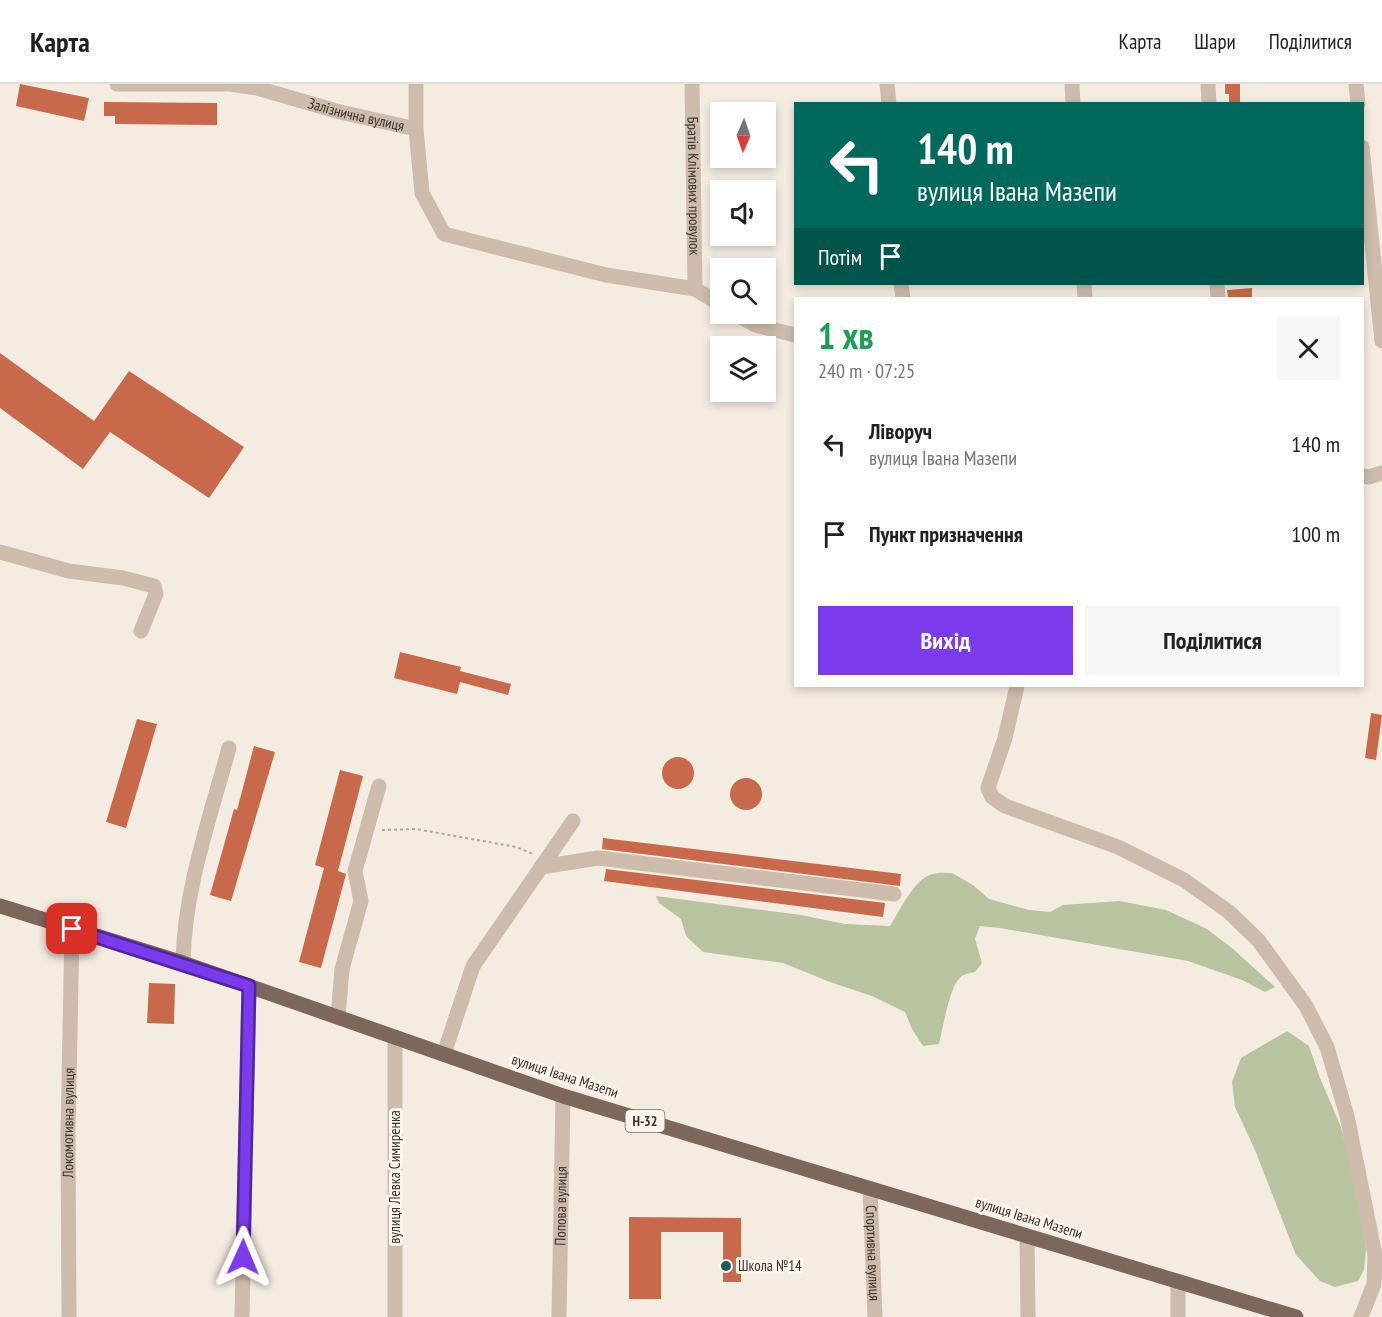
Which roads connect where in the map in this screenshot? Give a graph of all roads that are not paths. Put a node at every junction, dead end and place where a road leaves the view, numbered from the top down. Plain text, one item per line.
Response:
1 (117, 84) edge
2 (416, 84) edge
3 (692, 84) edge
4 (887, 84) edge
5 (1072, 84) edge
6 (1208, 84) edge
7 (1356, 84) edge
8 (888, 102) edge
9 (1073, 102) edge
10 (1209, 102) edge
11 (1358, 102) edge
12 (416, 129) junction
13 (1364, 166) edge
14 (695, 289) junction
15 (710, 298) edge
16 (753, 324) edge
17 (794, 335) edge
18 (1382, 342) edge
19 (1382, 473) edge
20 (1364, 476) edge
21 (0, 552) edge
22 (141, 632) dead end
23 (1017, 687) edge
24 (229, 748) dead end
25 (379, 786) dead end
26 (573, 821) dead end
27 (544, 863) junction
28 (894, 894) dead end
29 (0, 906) edge
30 (72, 929) junction
31 (183, 963) junction
32 (249, 986) junction
33 (338, 1017) junction
34 (395, 1037) junction
35 (444, 1054) junction
36 (563, 1096) junction
37 (870, 1189) junction
38 (1027, 1236) junction
39 (1178, 1283) junction
40 (69, 1317) edge
41 (242, 1317) edge
42 (395, 1317) edge
43 (559, 1317) edge
44 (875, 1317) edge
45 (1028, 1317) edge
46 (1178, 1317) edge
47 (1296, 1317) edge
48 (1361, 1317) edge

1 - 12 street, Залізнична вулиця
2 - 12 street
3 - 14 street, Братів Клімових провулок
4 - 8 street
5 - 9 street
6 - 10 street
7 - 11 street
12 - 14 street, Залізнична вулиця
13 - 18 street
14 - 15 street, Залізнична вулиця
16 - 17 street
19 - 20 street
21 - 22 street
23 - 48 street
24 - 31 street
25 - 33 street
26 - 27 street
27 - 28 street
27 - 35 street
29 - 30 main road, вулиця Івана Мазепи / Н-32
30 - 31 main road, вулиця Івана Мазепи / Н-32
30 - 40 street, Локомотивна вулиця
31 - 32 main road, вулиця Івана Мазепи / Н-32
32 - 33 main road, вулиця Івана Мазепи / Н-32
32 - 41 street
33 - 34 main road, вулиця Івана Мазепи / Н-32
34 - 35 main road, вулиця Івана Мазепи / Н-32
34 - 42 street, вулиця Левка Симиренка
35 - 36 main road, вулиця Івана Мазепи / Н-32
36 - 37 main road, вулиця Івана Мазепи / Н-32
36 - 43 street, Попова вулиця
37 - 38 main road, вулиця Івана Мазепи / Н-32
37 - 44 street, Спортивна вулиця
38 - 39 main road, вулиця Івана Мазепи / Н-32
38 - 45 street
39 - 46 street
39 - 47 main road, вулиця Івана Мазепи / Н-32

